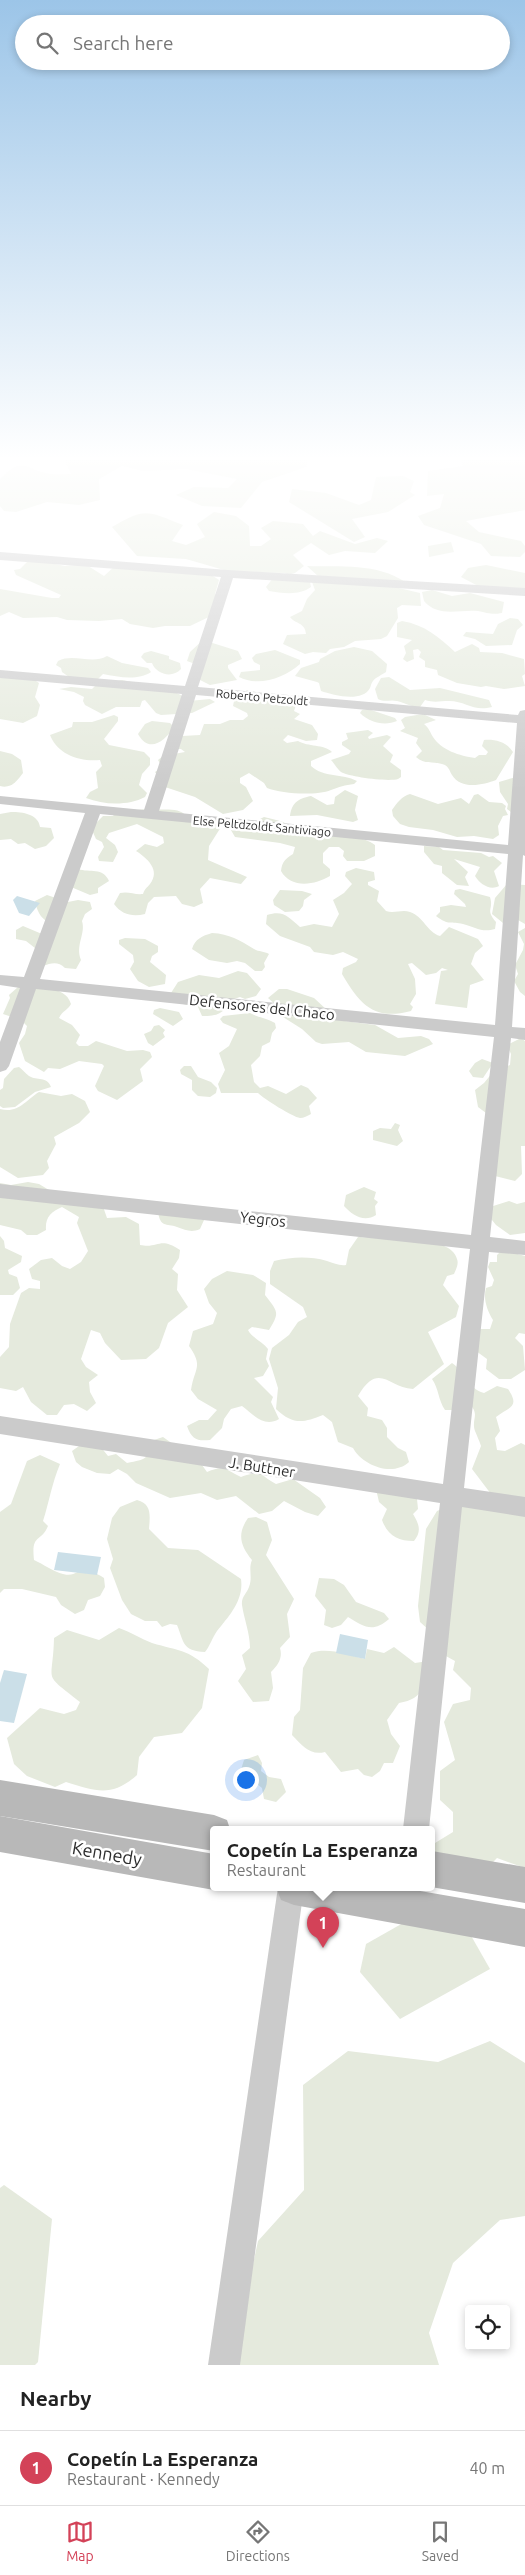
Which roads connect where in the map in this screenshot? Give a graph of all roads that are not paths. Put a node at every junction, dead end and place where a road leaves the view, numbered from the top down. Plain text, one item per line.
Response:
1 (169, 569) edge
2 (228, 574) junction
3 (525, 592) edge
4 (0, 674) edge
5 (191, 690) junction
6 (525, 718) edge
7 (0, 800) edge
8 (94, 810) junction
9 (150, 815) junction
10 (520, 851) edge
11 (0, 980) edge
12 (30, 983) junction
13 (503, 1032) junction
14 (525, 1034) edge
15 (0, 1066) edge
16 (0, 1191) edge
17 (480, 1243) junction
18 (525, 1248) edge
19 (0, 1425) edge
20 (452, 1496) junction
21 (525, 1507) edge
22 (0, 1798) edge
23 (416, 1826) edge
24 (210, 1832) edge
25 (0, 1834) edge
26 (435, 1869) edge
27 (210, 1871) edge
28 (525, 1884) edge
29 (291, 1891) edge
30 (339, 1891) edge
31 (409, 1897) edge
32 (525, 1928) edge
33 (224, 2365) edge

1 - 2 street
2 - 3 street
2 - 5 street
4 - 5 street, Roberto Petzoldt
5 - 6 street, Roberto Petzoldt
5 - 9 street
6 - 10 street
7 - 8 street, Else Peltdzoldt Santiviago
8 - 9 street, Else Peltdzoldt Santiviago
8 - 12 street
9 - 10 street, Else Peltdzoldt Santiviago
10 - 13 street
11 - 12 street, Defensores del Chaco
12 - 13 street, Defensores del Chaco
12 - 15 street
13 - 14 street, Defensores del Chaco
13 - 17 street
16 - 17 street, Yegros
17 - 18 street, Yegros
17 - 20 street
19 - 20 street, J. Buttner
20 - 21 street, J. Buttner
20 - 23 street
22 - 24 main road
25 - 27 main road, Kennedy
26 - 28 main road
29 - 33 street
30 - 31 main road
31 - 32 main road

